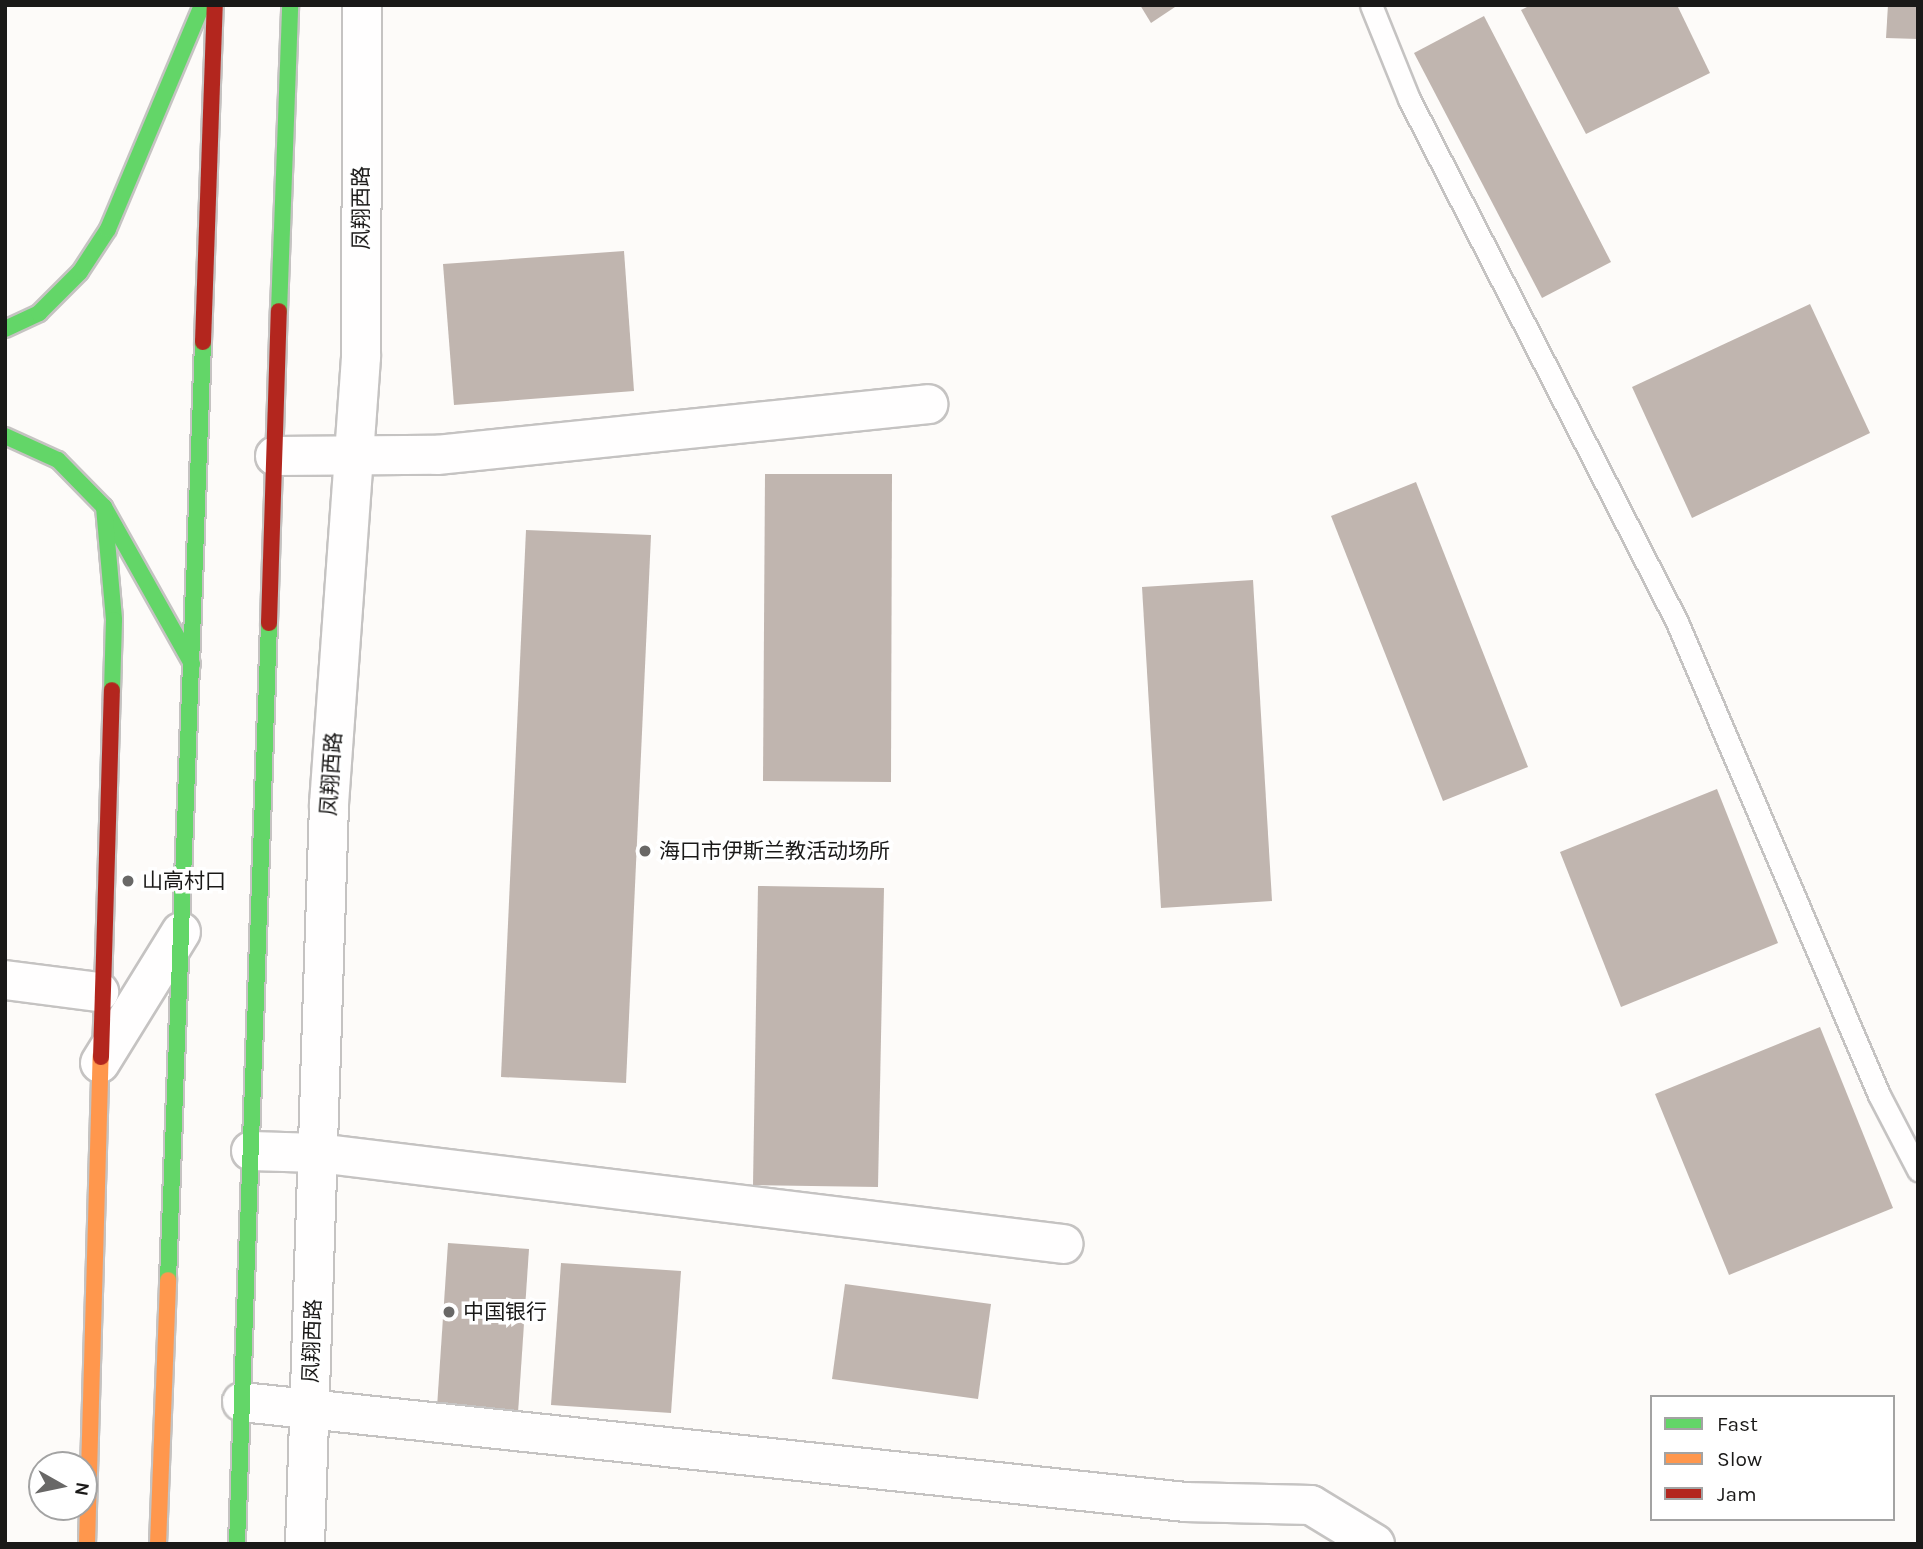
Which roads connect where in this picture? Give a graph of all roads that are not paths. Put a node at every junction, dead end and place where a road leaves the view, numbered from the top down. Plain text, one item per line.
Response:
1 (202, 5) edge
2 (215, 5) edge
3 (290, 5) edge
4 (362, 5) edge
5 (1371, 5) edge
6 (5, 329) edge
7 (928, 404) dead end
8 (5, 436) edge
9 (275, 456) junction
10 (354, 457) junction
11 (104, 507) junction
12 (192, 664) junction
13 (181, 932) junction
14 (5, 980) edge
15 (99, 992) junction
16 (100, 1063) junction
17 (251, 1152) junction
18 (318, 1153) junction
19 (1918, 1170) edge
20 (1063, 1244) dead end
21 (242, 1402) junction
22 (310, 1409) junction
23 (87, 1544) edge
24 (158, 1544) edge
25 (237, 1544) edge
26 (305, 1544) edge
27 (1375, 1544) edge

1 - 6 main road
2 - 12 main road
3 - 9 main road
4 - 10 street, 凤翔西路
5 - 19 lane
7 - 10 street
8 - 11 main road
9 - 10 street
9 - 17 main road
10 - 18 street, 凤翔西路
11 - 12 main road
11 - 15 main road
12 - 13 main road
13 - 16 street
13 - 24 main road
14 - 15 street
15 - 16 main road
16 - 23 main road
17 - 18 street
17 - 21 main road
18 - 20 street
18 - 22 street, 凤翔西路
21 - 22 street
21 - 25 main road
22 - 26 street, 凤翔西路
22 - 27 street

